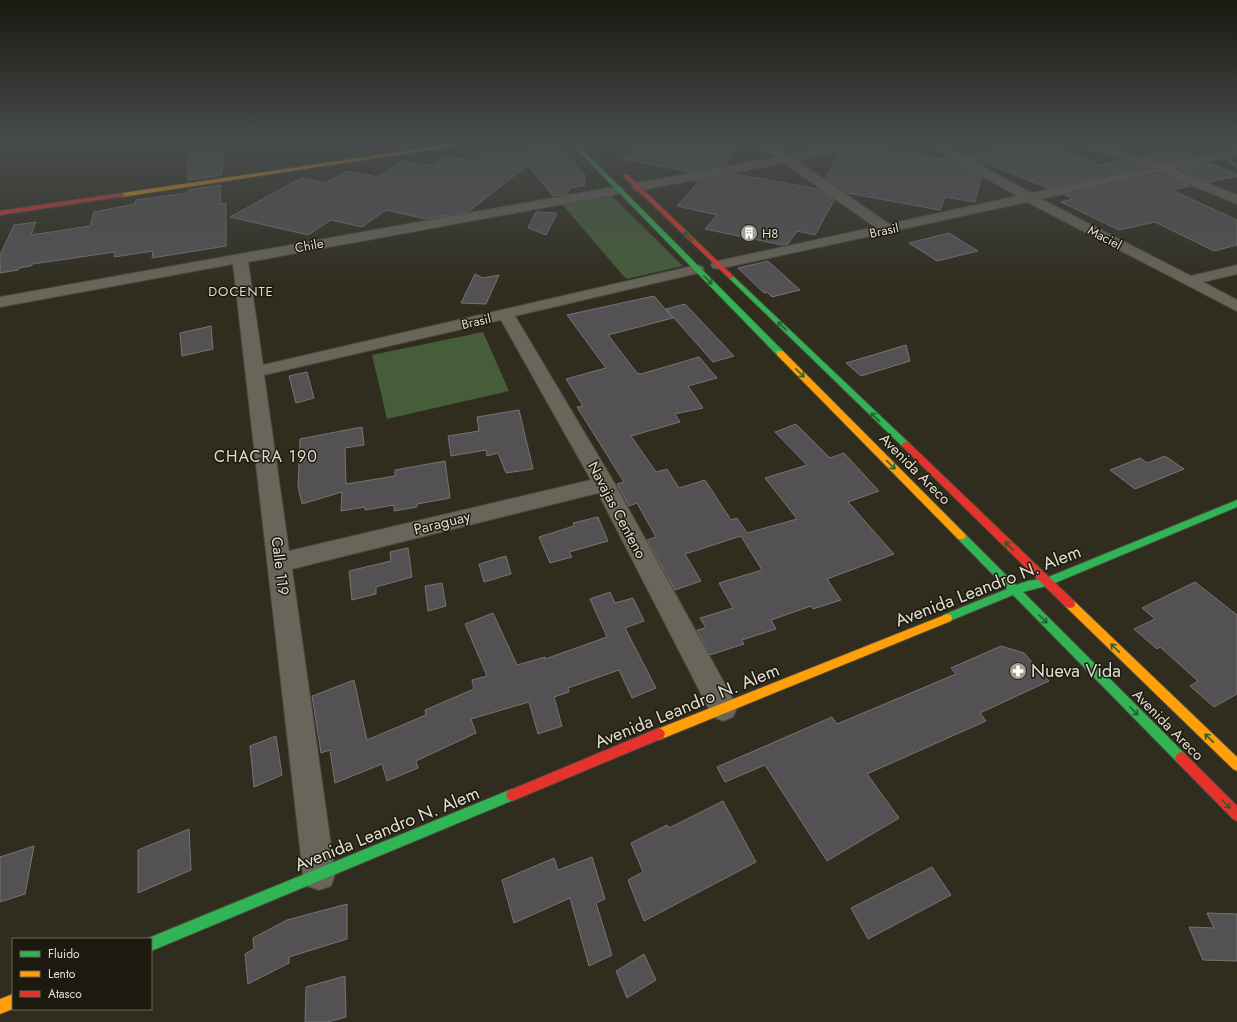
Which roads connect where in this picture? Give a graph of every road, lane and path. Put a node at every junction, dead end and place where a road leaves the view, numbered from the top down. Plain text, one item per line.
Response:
1 (619, 190) edge
2 (103, 191) edge
3 (150, 191) edge
4 (615, 191) edge
5 (641, 191) edge
6 (832, 191) edge
7 (1017, 191) edge
8 (1064, 191) edge
9 (1215, 191) edge
10 (1030, 198) junction
11 (1237, 200) edge
12 (0, 206) edge
13 (0, 213) edge
14 (888, 229) junction
15 (240, 258) junction
16 (718, 265) junction
17 (697, 269) junction
18 (1237, 269) edge
19 (1190, 281) junction
20 (0, 302) edge
21 (1237, 306) edge
22 (506, 314) junction
23 (255, 372) junction
24 (604, 484) junction
25 (1237, 502) edge
26 (280, 563) junction
27 (1048, 582) junction
28 (1015, 591) junction
29 (722, 708) junction
30 (1237, 765) edge
31 (1237, 815) edge
32 (320, 874) junction
33 (152, 944) edge
34 (12, 1001) edge
35 (0, 1007) edge

1 - 17 main road, Avenida Areco
2 - 12 main road
3 - 13 main road
4 - 15 street, Chile
16 -> 5 main road, Avenida Areco
6 - 14 street
7 - 10 street, Maciel
8 - 10 street, Brasil
9 - 11 street
10 - 14 street, Brasil
10 - 19 street, Maciel
14 - 16 street, Brasil
15 - 20 street, Chile
15 - 23 street, Calle 119
27 -> 16 main road, Avenida Areco
17 - 22 street, Brasil
17 -> 28 main road, Avenida Areco
18 - 19 street
19 - 21 street, Maciel
22 - 23 street, Brasil
22 - 24 street, Navajas Centeno
23 - 26 street, Calle 119
24 - 26 street, Paraguay
24 - 29 street, Navajas Centeno
25 - 27 main road, Avenida Leandro N. Alem
26 - 32 street, Calle 119
27 - 28 main road, Avenida Leandro N. Alem
30 -> 27 main road, Avenida Areco
28 - 29 main road, Avenida Leandro N. Alem
28 -> 31 main road, Avenida Areco
29 - 32 main road, Avenida Leandro N. Alem
32 - 33 main road, Avenida Leandro N. Alem
34 - 35 main road

